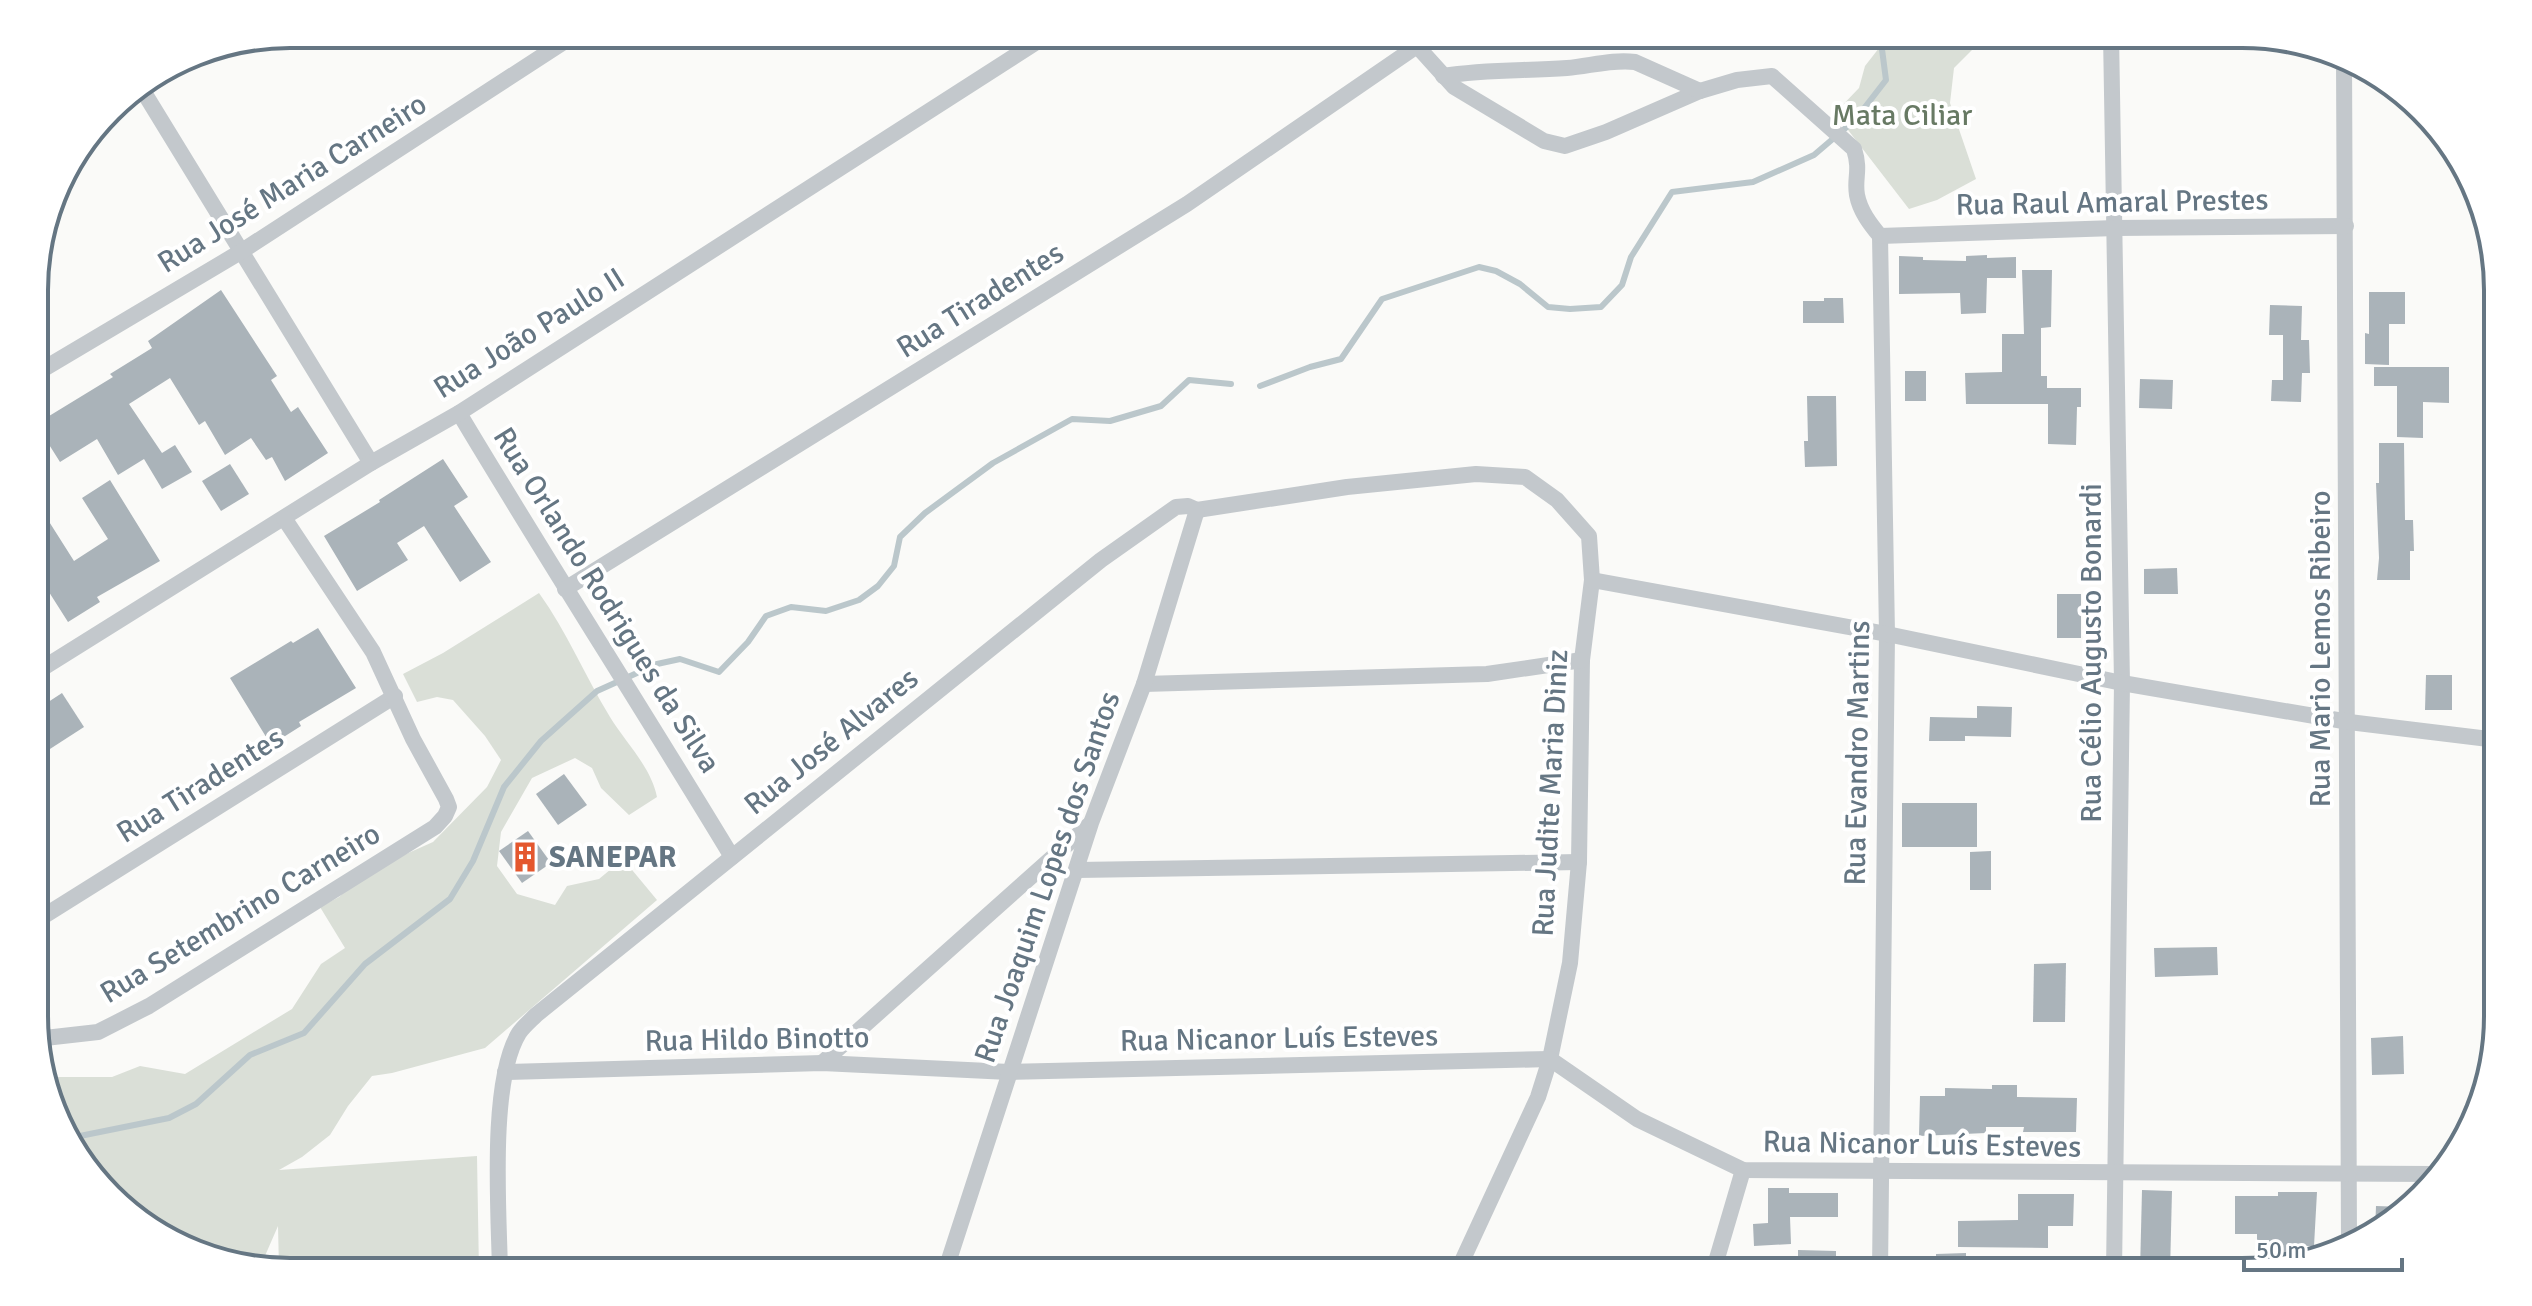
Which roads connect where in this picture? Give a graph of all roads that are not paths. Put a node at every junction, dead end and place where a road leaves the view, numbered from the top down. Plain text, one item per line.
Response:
1 (554, 48) edge
2 (1027, 48) edge
3 (1402, 48) edge
4 (1420, 48) edge
5 (2111, 48) edge
6 (2344, 71) edge
7 (1443, 76) junction
8 (1700, 91) junction
9 (146, 96) edge
10 (2346, 226) junction
11 (2116, 228) junction
12 (1880, 236) junction
13 (242, 251) junction
14 (49, 366) edge
15 (459, 413) junction
16 (371, 463) junction
17 (1557, 500) joint
18 (1193, 508) junction
19 (284, 518) junction
20 (1592, 580) junction
21 (565, 589) junction
22 (1887, 634) junction
23 (1582, 660) junction
24 (48, 665) edge
25 (2122, 683) junction
26 (1144, 684) junction
27 (395, 696) junction
28 (2349, 722) junction
29 (2484, 738) edge
30 (1091, 823) junction
31 (732, 857) junction
32 (1579, 862) junction
33 (1077, 870) junction
34 (48, 913) edge
35 (49, 1037) edge
36 (1550, 1059) junction
37 (822, 1063) junction
38 (505, 1072) junction
39 (1009, 1072) junction
40 (1743, 1170) junction
41 (1879, 1171) junction
42 (2113, 1174) junction
43 (2425, 1174) edge
44 (2350, 1175) junction
45 (2349, 1233) edge
46 (1464, 1257) edge
47 (1717, 1257) edge
48 (1880, 1257) edge
49 (2114, 1257) edge
50 (500, 1258) edge
51 (949, 1258) edge

1 - 13 street, Rua José Maria Carneiro
2 - 15 street, Rua João Paulo II
3 - 21 street, Rua Tiradentes
4 - 7 street
5 - 11 street, Rua Célio Augusto Bonardi
6 - 10 street, Rua Mario Lemos Ribeiro
7 - 8 street
7 - 8 street
8 - 12 street
9 - 13 street
10 - 11 street, Rua Raul Amaral Prestes
10 - 28 street, Rua Mario Lemos Ribeiro
11 - 12 street, Rua Raul Amaral Prestes
11 - 25 street, Rua Célio Augusto Bonardi
12 - 22 street, Rua Evandro Martins
13 - 14 street, Rua José Maria Carneiro
13 - 16 street
15 - 16 street, Rua João Paulo II
15 - 21 street, Rua Orlando Rodrigues da Silva
16 - 19 street, Rua João Paulo II
17 - 18 street, Rua José Alvares
17 - 20 street, Rua Judite Maria Diniz
18 - 26 street, Rua Joaquim Lopes dos Santos
18 - 31 street, Rua José Alvares
19 - 24 street, Rua João Paulo II
19 - 27 street
20 - 22 street
20 - 23 street, Rua Judite Maria Diniz
21 - 31 street, Rua Orlando Rodrigues da Silva
22 - 25 street
22 - 41 street, Rua Evandro Martins
23 - 26 street
23 - 32 street, Rua Judite Maria Diniz
25 - 28 street
25 - 42 street, Rua Célio Augusto Bonardi
26 - 30 street, Rua Joaquim Lopes dos Santos
27 - 34 street, Rua Tiradentes
27 - 35 street, Rua Setembrino Carneiro
28 - 29 street
28 - 44 street, Rua Mario Lemos Ribeiro
30 - 33 street, Rua Joaquim Lopes dos Santos
30 - 37 street
31 - 38 street, Rua José Alvares
32 - 33 street
32 - 36 street, Rua Judite Maria Diniz
33 - 39 street, Rua Joaquim Lopes dos Santos
36 - 39 street, Rua Nicanor Luís Esteves
36 - 40 street, Rua Nicanor Luís Esteves
36 - 46 street, Rua Judite Maria Diniz
37 - 38 street, Rua Hildo Binotto
37 - 39 street, Rua Hildo Binotto
38 - 50 street
39 - 51 street, Rua Joaquim Lopes dos Santos
40 - 41 street, Rua Nicanor Luís Esteves
40 - 47 street
41 - 42 street, Rua Nicanor Luís Esteves
41 - 48 street, Rua Evandro Martins
42 - 44 street, Rua Nicanor Luís Esteves
42 - 49 street, Rua Célio Augusto Bonardi
43 - 44 street, Rua Nicanor Luís Esteves
44 - 45 street, Rua Mario Lemos Ribeiro

